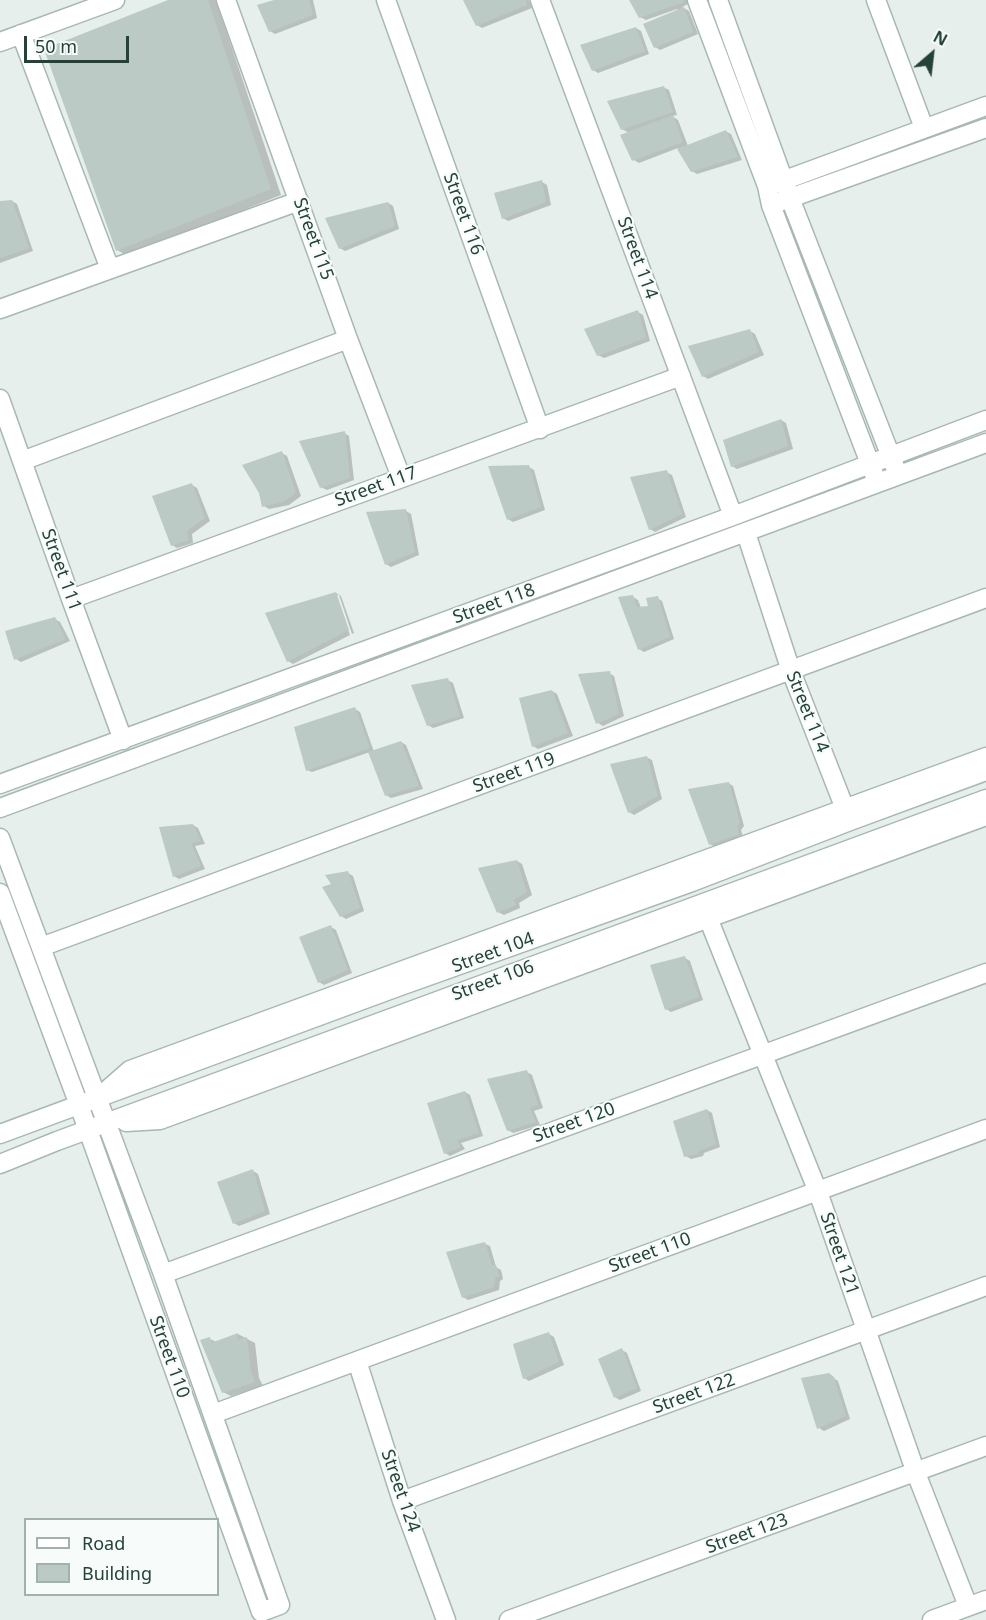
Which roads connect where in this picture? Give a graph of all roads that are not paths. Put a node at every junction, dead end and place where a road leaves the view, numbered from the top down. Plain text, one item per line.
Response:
1 (115, 0) edge
2 (226, 0) edge
3 (386, 0) edge
4 (540, 0) edge
5 (698, 0) edge
6 (718, 0) edge
7 (876, 0) edge
8 (21, 34) junction
9 (0, 42) edge
10 (986, 106) edge
11 (986, 128) edge
12 (924, 129) junction
13 (767, 186) junction
14 (787, 189) junction
15 (299, 201) junction
16 (771, 205) junction
17 (110, 269) junction
18 (0, 309) edge
19 (348, 339) junction
20 (681, 376) junction
21 (0, 399) edge
22 (986, 420) edge
23 (540, 429) junction
24 (986, 443) edge
25 (891, 455) junction
26 (22, 461) junction
27 (869, 463) junction
28 (898, 475) junction
29 (401, 477) junction
30 (877, 484) junction
31 (733, 516) junction
32 (746, 533) junction
33 (986, 598) edge
34 (71, 599) junction
35 (791, 671) junction
36 (123, 740) junction
37 (986, 757) edge
38 (986, 771) edge
39 (0, 784) edge
40 (986, 799) edge
41 (0, 808) edge
42 (848, 814) junction
43 (986, 816) edge
44 (0, 838) edge
45 (885, 844) junction
46 (0, 893) edge
47 (705, 911) junction
48 (547, 926) junction
49 (41, 947) junction
50 (986, 973) edge
51 (395, 988) junction
52 (406, 1014) junction
53 (243, 1037) junction
54 (763, 1053) junction
55 (251, 1078) junction
56 (97, 1098) junction
57 (79, 1105) junction
58 (106, 1123) junction
59 (986, 1129) edge
60 (87, 1130) junction
61 (0, 1134) edge
62 (0, 1164) edge
63 (818, 1192) junction
64 (163, 1274) junction
65 (986, 1286) edge
66 (865, 1331) junction
67 (357, 1361) junction
68 (213, 1414) junction
69 (986, 1446) edge
70 (916, 1473) junction
71 (402, 1501) junction
72 (980, 1606) edge
73 (939, 1619) edge
74 (446, 1620) edge
75 (509, 1620) edge

1 - 8 street
2 - 15 street, Street 115
3 - 23 street, Street 116
4 - 20 street, Street 114
5 - 13 street
6 - 14 street
7 - 12 street
8 - 9 street
8 - 17 street
10 - 12 street
11 - 14 street
12 - 14 street
13 - 14 street
13 - 16 street
14 - 16 street
14 - 25 street
15 - 17 street
15 - 19 street, Street 115
16 - 27 street
17 - 18 street
19 - 26 street
19 - 29 street, Street 115
20 - 23 street, Street 117
20 - 31 street, Street 114
21 - 26 street, Street 111
22 - 25 street, Street 118
23 - 29 street, Street 117
24 - 28 street
25 - 27 street, Street 118
25 - 28 street
26 - 34 street, Street 111
27 - 30 street
27 - 31 street, Street 118
28 - 30 street
29 - 34 street, Street 117
30 - 32 street
31 - 36 street, Street 118
32 - 35 street, Street 114
32 - 41 street
33 - 35 street, Street 119
34 - 36 street, Street 111
35 - 42 street, Street 114
35 - 49 street, Street 119
36 - 39 street, Street 118
37 - 42 street
38 - 42 street, Street 104
40 - 45 street, Street 106
42 - 48 street, Street 104
43 - 45 street
44 - 49 street, Street 110
45 - 47 street, Street 106
46 - 57 street, Street 110
47 - 52 street, Street 106
47 - 54 street, Street 121
47 - 55 street
48 - 51 street, Street 104
48 - 53 street
49 - 56 street, Street 110
50 - 54 street, Street 120
51 - 52 street
51 - 53 street, Street 104
52 - 55 street, Street 106
53 - 56 street, Street 104
54 - 63 street, Street 121
54 - 64 street, Street 120
55 - 58 street, Street 106
56 - 57 street, Street 104
56 - 58 street, Street 110
57 - 60 street, Street 110
57 - 61 street, Street 104
58 - 60 street, Street 106
58 - 64 street, Street 110
59 - 63 street, Street 110
60 - 62 street, Street 106
60 - 68 street, Street 110
63 - 66 street, Street 121
63 - 67 street, Street 110
64 - 68 street, Street 110
65 - 66 street, Street 122
66 - 70 street, Street 121
66 - 71 street, Street 122
67 - 68 street, Street 110
67 - 71 street, Street 124
69 - 70 street, Street 123
70 - 72 street, Street 121
70 - 75 street, Street 123
71 - 74 street, Street 124
72 - 73 street

